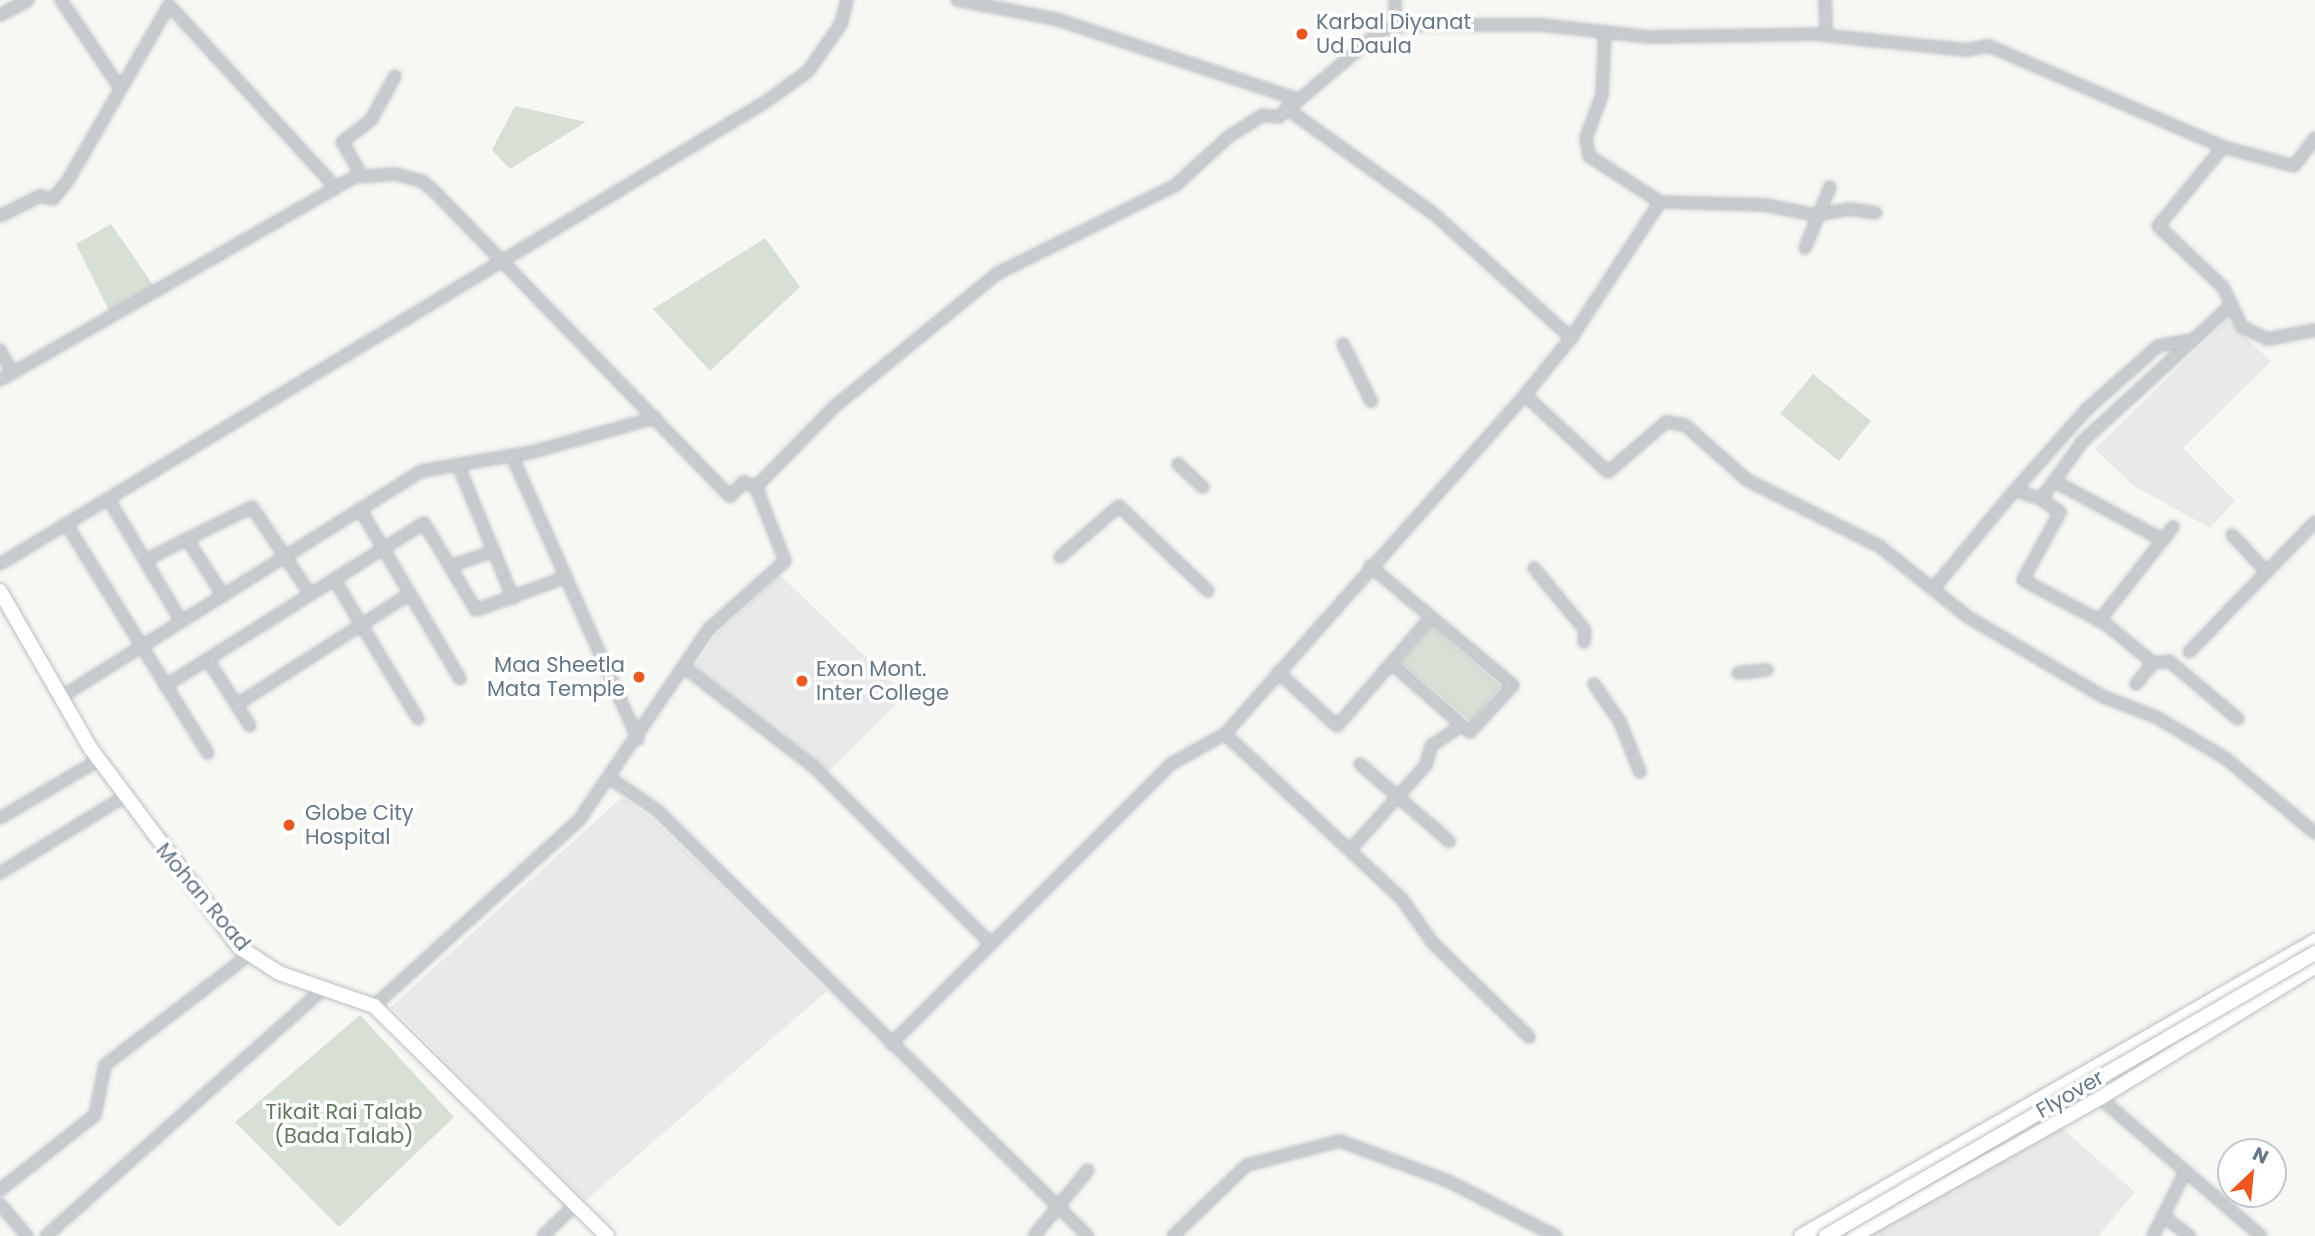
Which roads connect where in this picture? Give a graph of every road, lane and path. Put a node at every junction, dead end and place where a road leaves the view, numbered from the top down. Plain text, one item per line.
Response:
1 (28, 0) edge
2 (61, 0) edge
3 (847, 0) edge
4 (957, 0) edge
5 (1395, 0) edge
6 (1825, 0) edge
7 (11, 4) edge
8 (0, 15) edge
9 (1395, 27) junction
10 (1605, 32) junction
11 (1826, 34) junction
12 (395, 76) dead end
13 (120, 88) junction
14 (1294, 98) junction
15 (1286, 108) junction
16 (2315, 138) edge
17 (2223, 147) junction
18 (362, 176) junction
19 (1830, 187) dead end
20 (336, 188) junction
21 (1660, 202) junction
22 (1877, 213) dead end
23 (1816, 215) junction
24 (0, 216) edge
25 (1804, 248) dead end
26 (502, 260) junction
27 (2228, 309) junction
28 (2315, 330) edge
29 (1571, 338) junction
30 (2193, 340) junction
31 (1343, 344) dead end
32 (0, 350) edge
33 (12, 373) junction
34 (2126, 374) junction
35 (0, 380) edge
36 (2140, 389) junction
37 (1525, 395) junction
38 (1371, 401) dead end
39 (654, 418) junction
40 (512, 456) junction
41 (1178, 464) dead end
42 (458, 465) junction
43 (2054, 481) junction
44 (756, 487) junction
45 (1203, 487) dead end
46 (2015, 490) junction
47 (2041, 499) junction
48 (109, 500) junction
49 (360, 509) junction
50 (2315, 522) edge
51 (67, 525) junction
52 (2173, 527) dead end
53 (2232, 536) dead end
54 (187, 538) junction
55 (2163, 540) junction
56 (383, 549) junction
57 (494, 551) junction
58 (285, 556) junction
59 (1060, 557) dead end
60 (146, 560) junction
61 (0, 564) edge
62 (451, 566) junction
63 (1370, 566) junction
64 (1534, 568) dead end
65 (2266, 571) junction
66 (566, 577) junction
67 (334, 579) junction
68 (1933, 589) junction
69 (0, 591) edge
70 (1208, 591) dead end
71 (221, 592) junction
72 (310, 594) junction
73 (408, 595) junction
74 (513, 598) junction
75 (1431, 617) junction
76 (180, 619) junction
77 (2099, 621) junction
78 (362, 626) junction
79 (1584, 642) dead end
80 (140, 643) junction
81 (2189, 652) dead end
82 (208, 660) junction
83 (1391, 663) junction
84 (2153, 663) junction
85 (684, 667) junction
86 (1767, 670) dead end
87 (1279, 672) junction
88 (1738, 673) dead end
89 (460, 679) dead end
90 (1594, 684) dead end
91 (2136, 684) dead end
92 (165, 686) junction
93 (61, 697) junction
94 (236, 705) junction
95 (418, 719) dead end
96 (2238, 719) dead end
97 (1462, 725) junction
98 (250, 726) dead end
99 (1225, 734) junction
100 (638, 739) junction
101 (208, 752) dead end
102 (99, 760) junction
103 (1360, 765) dead end
104 (1640, 772) dead end
105 (611, 779) junction
106 (125, 796) junction
107 (1397, 797) junction
108 (0, 818) edge
109 (2315, 833) edge
110 (1449, 841) dead end
111 (1350, 850) junction
112 (0, 873) edge
113 (2315, 941) edge
114 (991, 944) junction
115 (2315, 953) edge
116 (250, 954) junction
117 (2315, 966) edge
118 (322, 990) junction
119 (374, 1006) junction
120 (1529, 1037) dead end
121 (891, 1044) junction
122 (2085, 1070) junction
123 (2099, 1098) junction
124 (1088, 1170) dead end
125 (2185, 1172) junction
126 (0, 1190) edge
127 (0, 1204) edge
128 (575, 1205) junction
129 (1059, 1212) junction
130 (2163, 1216) junction
131 (27, 1236) edge
132 (46, 1236) edge
133 (543, 1236) edge
134 (607, 1236) edge
135 (1034, 1236) edge
136 (1088, 1236) edge
137 (1173, 1236) edge
138 (1556, 1236) edge
139 (1801, 1236) edge
140 (1826, 1236) edge
141 (1854, 1236) edge
142 (2153, 1236) edge
143 (2190, 1236) edge
144 (2261, 1236) edge

1 - 7 street
2 - 13 street
3 - 26 street
4 - 14 street
5 - 9 street
6 - 11 street
7 - 8 street
9 - 10 street
9 - 14 street
10 - 11 street
10 - 21 street
11 - 17 street
12 - 18 street
13 - 20 street
13 - 24 street
14 - 15 street
15 - 29 street
15 - 44 street
16 - 17 street
17 - 27 street
18 - 20 street
18 - 26 street
19 - 23 street
20 - 33 street
21 - 23 street
21 - 29 street
22 - 23 street
23 - 25 street
26 - 39 street
26 - 48 street
27 - 28 street
27 - 30 street
29 - 37 street
30 - 34 street
30 - 36 street
31 - 38 street
32 - 33 street
33 - 35 street
34 - 36 street
34 - 46 street
36 - 43 street
37 - 63 street
37 - 68 street
39 - 40 street
39 - 44 street
40 - 42 street
40 - 66 street
41 - 45 street
42 - 49 street
42 - 57 street
43 - 47 street
43 - 55 street
44 - 85 street
46 - 47 street
46 - 68 street
47 - 77 street
48 - 51 street
48 - 60 street
49 - 56 street
49 - 58 street
50 - 65 street
51 - 61 street
51 - 80 street
52 - 55 street
53 - 65 street
54 - 58 street
54 - 60 street
54 - 71 street
55 - 77 street
56 - 62 street
56 - 67 street
56 - 73 street
57 - 62 street
57 - 74 street
58 - 71 street
58 - 72 street
59 - 70 street
60 - 76 street
62 - 74 street
63 - 75 street
63 - 87 street
64 - 79 street
65 - 81 street
66 - 74 street
66 - 100 street
67 - 72 street
67 - 78 street
68 - 109 street
69 - 93 main road, Mohan Road
71 - 76 street
72 - 82 street
73 - 78 street
73 - 89 street
75 - 83 street
75 - 97 street
76 - 80 street
77 - 84 street
78 - 94 street
78 - 95 street
80 - 92 street
80 - 93 street
82 - 92 street
82 - 94 street
83 - 87 street
83 - 97 street
84 - 91 street
84 - 96 street
85 - 100 street
85 - 114 street
86 - 88 street
87 - 99 street
90 - 104 street
92 - 101 street
93 - 102 main road, Mohan Road
94 - 98 street
97 - 107 street
99 - 111 street
99 - 114 street
100 - 105 street
102 - 106 main road, Mohan Road
102 - 108 street
103 - 107 street
105 - 119 street
105 - 121 street
106 - 112 street
106 - 116 main road, Mohan Road
107 - 110 street
107 - 111 street
111 - 120 street
113 - 122 main road
114 - 121 street
115 - 140 main road, Flyover, bridge
116 - 118 main road, Mohan Road
116 - 126 street
117 - 123 main road
118 - 119 main road, Mohan Road
118 - 132 street
119 - 128 main road, Mohan Road
121 - 129 street
122 - 123 street
122 - 139 main road
123 - 125 street
123 - 141 main road
124 - 129 street
125 - 130 street
125 - 144 street
127 - 131 street
128 - 133 street
128 - 134 main road, Mohan Road
129 - 135 street
129 - 136 street
130 - 142 street
130 - 143 street
137 - 138 street

